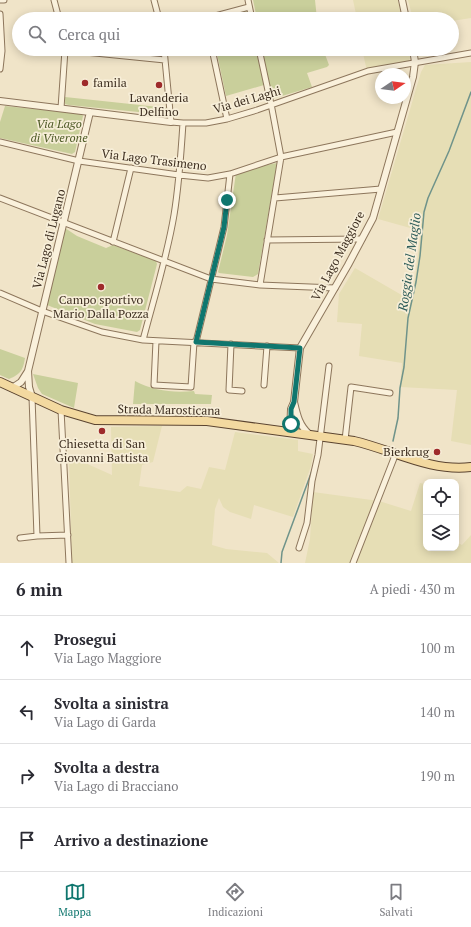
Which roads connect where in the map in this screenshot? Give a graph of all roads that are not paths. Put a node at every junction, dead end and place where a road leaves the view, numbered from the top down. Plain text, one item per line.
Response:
1 (0, 0) edge
2 (4, 0) edge
3 (54, 0) edge
4 (154, 0) edge
5 (248, 0) edge
6 (402, 0) edge
7 (249, 7) junction
8 (57, 12) edge
9 (157, 12) edge
10 (231, 12) edge
11 (250, 12) edge
12 (405, 12) edge
13 (0, 14) edge
14 (471, 53) edge
15 (459, 55) edge
16 (65, 56) edge
17 (125, 56) edge
18 (165, 56) edge
19 (214, 56) edge
20 (260, 56) edge
21 (414, 56) edge
22 (452, 56) edge
23 (165, 60) junction
24 (415, 62) junction
25 (0, 69) edge
26 (0, 102) edge
27 (271, 105) junction
28 (61, 108) junction
29 (90, 112) junction
30 (227, 119) junction
31 (171, 122) junction
32 (183, 123) junction
33 (397, 132) junction
34 (0, 142) edge
35 (281, 157) junction
36 (79, 161) junction
37 (131, 168) junction
38 (230, 174) junction
39 (179, 175) junction
40 (381, 189) junction
41 (0, 198) edge
42 (275, 198) junction
43 (64, 223) junction
44 (362, 239) junction
45 (267, 240) junction
46 (112, 242) junction
47 (164, 261) junction
48 (210, 279) junction
49 (260, 284) junction
50 (334, 288) junction
51 (0, 293) edge
52 (42, 311) junction
53 (143, 340) junction
54 (156, 341) junction
55 (195, 342) junction
56 (231, 344) junction
57 (267, 346) junction
58 (300, 348) junction
59 (329, 366) dead end
60 (28, 371) junction
61 (0, 382) edge
62 (264, 385) dead end
63 (12, 388) junction
64 (242, 391) dead end
65 (390, 393) dead end
66 (32, 398) junction
67 (294, 402) junction
68 (60, 410) junction
69 (290, 432) junction
70 (309, 434) junction
71 (321, 436) junction
72 (345, 440) junction
73 (396, 453) junction
74 (471, 467) edge
75 (68, 534) junction
76 (37, 536) junction
77 (20, 538) dead end
78 (299, 548) dead end
79 (69, 563) edge
80 (353, 563) edge

1 - 2 street
3 - 8 street
4 - 9 street
5 - 7 street
6 - 12 street
7 - 10 street
7 - 11 street
13 - 25 street
14 - 15 street, Via dei Laghi
16 - 28 street
17 - 23 street
18 - 23 street
19 - 30 street
20 - 27 street
21 - 24 street, Via Lago Maggiore
22 - 24 street, Via dei Laghi
23 - 31 street
24 - 27 street, Via dei Laghi
24 - 33 street, Via Lago Maggiore
26 - 28 street, Via dei Laghi
27 - 30 street, Via dei Laghi
27 - 35 street
28 - 29 street, Via dei Laghi
29 - 31 street, Via dei Laghi
29 - 36 street, Via Lago di Lugano
30 - 32 street, Via dei Laghi
31 - 32 street, Via dei Laghi
32 - 39 street
33 - 35 street, Via Lago Trasimeno
33 - 40 street, Via Lago Maggiore
34 - 36 street, Via Lago Trasimeno
35 - 38 street, Via Lago Trasimeno
35 - 42 street
36 - 37 street, Via Lago Trasimeno
36 - 43 street, Via Lago di Lugano
37 - 39 street, Via Lago Trasimeno
37 - 46 street
38 - 39 street, Via Lago Trasimeno
38 - 48 street
39 - 47 street
40 - 42 street
40 - 44 street, Via Lago Maggiore
41 - 43 street
42 - 45 street
43 - 46 street
43 - 52 street, Via Lago di Lugano
44 - 45 street
44 - 50 street, Via Lago Maggiore
45 - 49 street
46 - 47 street
47 - 48 street
47 - 53 street
48 - 49 street
48 - 55 street
49 - 50 street
50 - 58 street, Via Lago Maggiore
51 - 52 street
52 - 53 street
52 - 60 street, Via Lago di Lugano
53 - 54 street
54 - 55 street
54 - 55 street
55 - 56 street
56 - 57 street
56 - 64 street
57 - 58 street
57 - 62 street
58 - 67 street, Via Lago Maggiore
59 - 71 street
60 - 63 street, Via Lago di Lugano
60 - 66 street, Via Lago di Lugano
61 - 63 main road, Strada Marosticana
63 - 66 main road, Strada Marosticana
65 - 72 street
66 - 68 main road, Strada Marosticana
66 - 76 street
67 - 69 street, Via Lago Maggiore
67 - 70 street, Via Lago Maggiore
68 - 69 main road, Strada Marosticana
68 - 75 street
69 - 70 main road, Strada Marosticana
70 - 71 main road, Strada Marosticana
71 - 72 main road, Strada Marosticana
71 - 78 street
72 - 73 main road, Strada Marosticana
73 - 74 main road, Strada Marosticana
73 - 80 street
75 - 76 street
75 - 79 street
76 - 77 street

